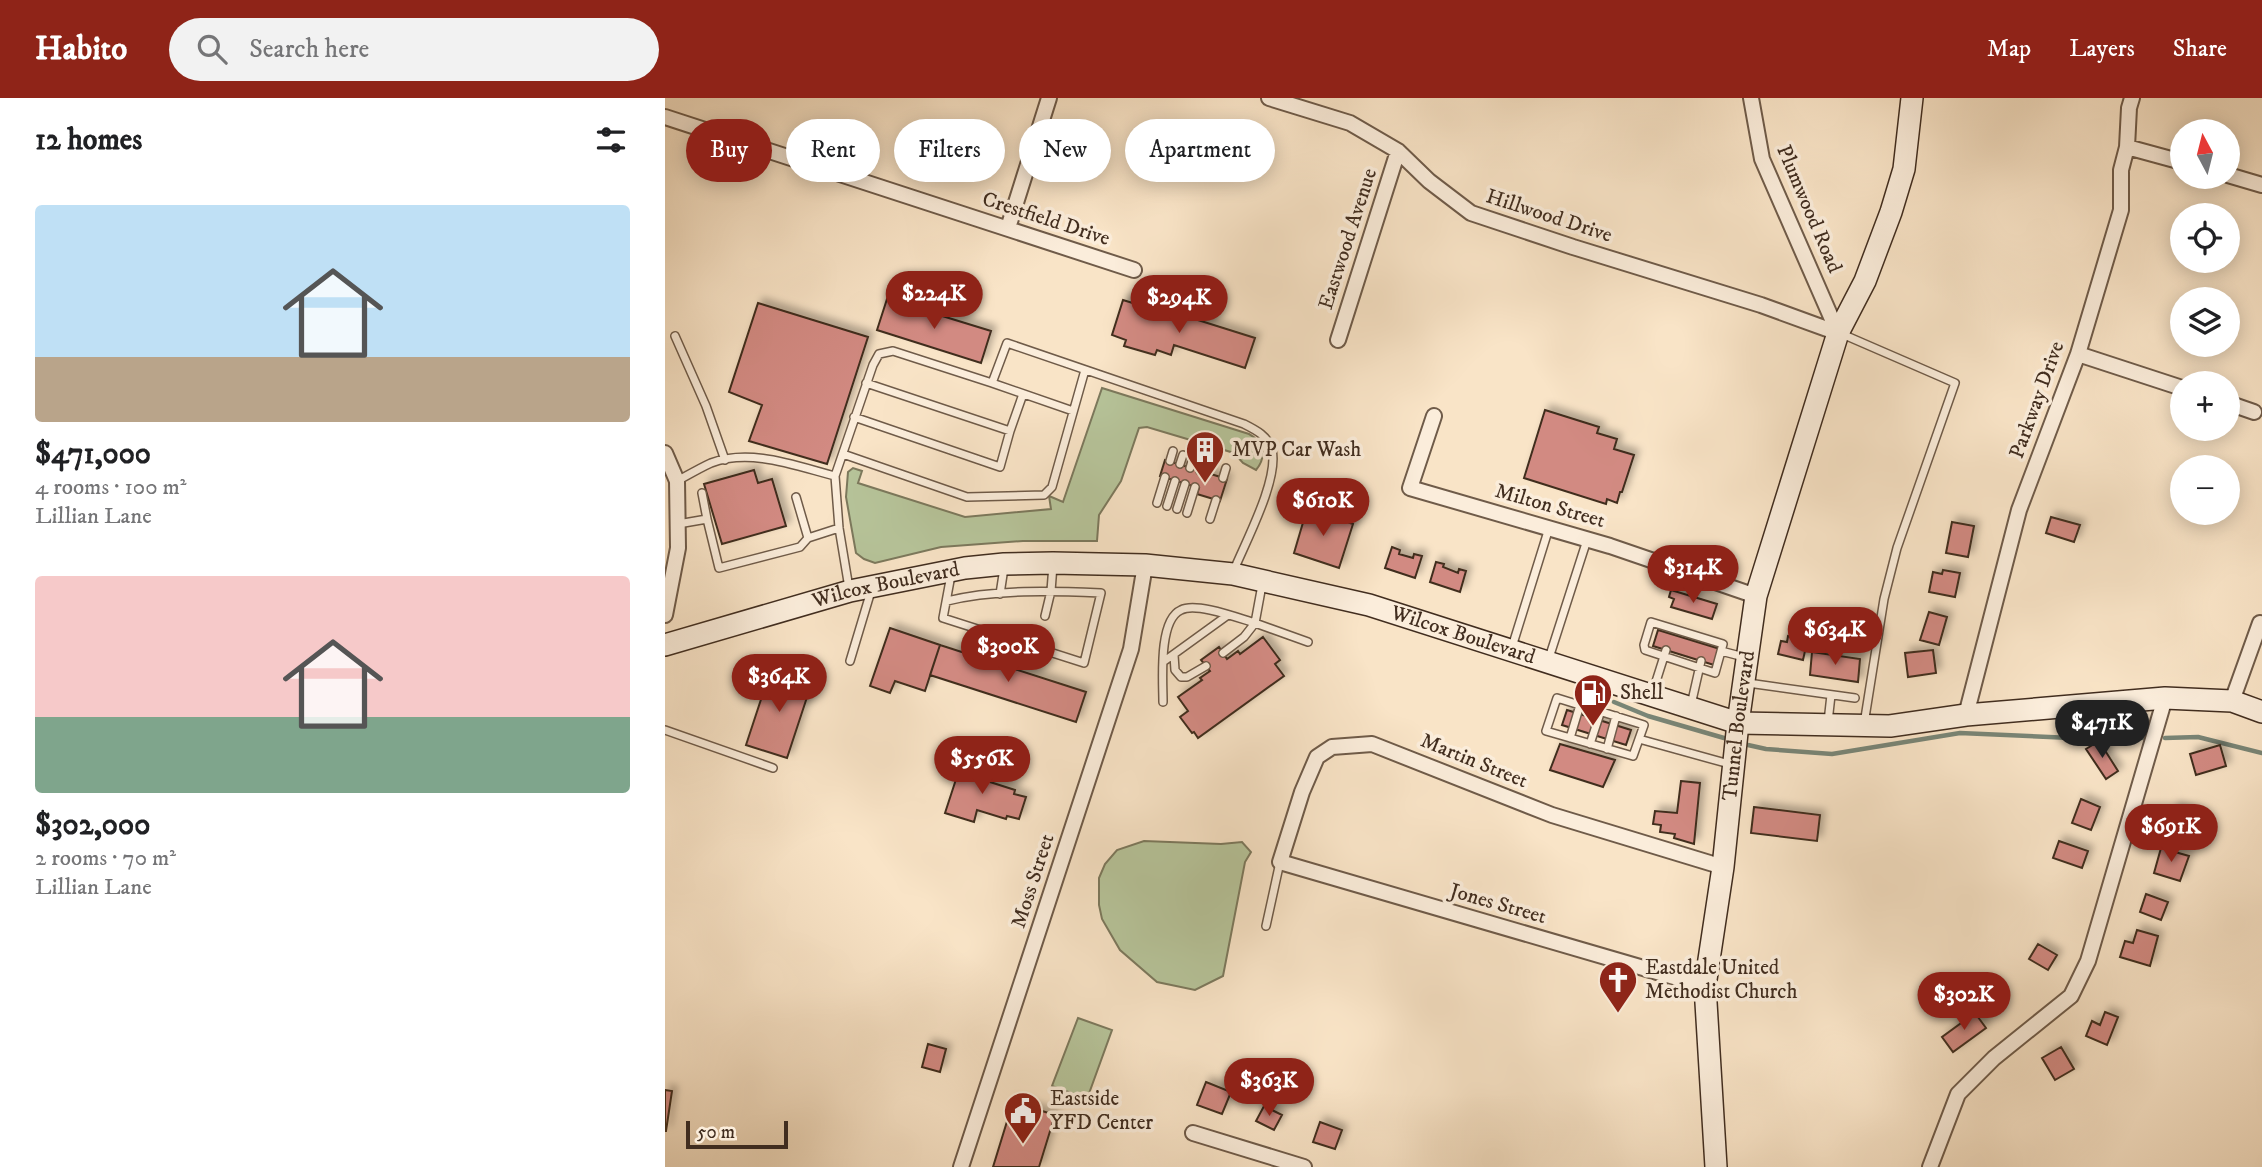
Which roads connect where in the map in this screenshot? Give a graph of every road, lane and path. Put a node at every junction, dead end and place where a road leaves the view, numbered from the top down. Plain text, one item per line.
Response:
1 (1049, 98) edge
2 (1269, 98) edge
3 (1751, 98) edge
4 (1912, 98) edge
5 (2132, 98) edge
6 (665, 117) edge
7 (2127, 147) junction
8 (1398, 151) junction
9 (2170, 159) edge
10 (2240, 179) edge
11 (2262, 185) edge
12 (1007, 228) junction
13 (1134, 270) dead end
14 (1838, 332) junction
15 (675, 336) dead end
16 (1338, 340) dead end
17 (2078, 354) junction
18 (1085, 370) junction
19 (866, 383) junction
20 (992, 383) junction
21 (2170, 384) edge
22 (1023, 394) junction
23 (2240, 407) edge
24 (1073, 411) junction
25 (2253, 412) dead end
26 (1434, 416) dead end
27 (854, 417) junction
28 (1010, 432) junction
29 (1173, 452) dead end
30 (665, 453) edge
31 (843, 454) junction
32 (1183, 455) dead end
33 (1193, 458) dead end
34 (725, 460) junction
35 (1170, 461) dead end
36 (1203, 461) dead end
37 (1180, 464) dead end
38 (1190, 468) dead end
39 (1226, 468) dead end
40 (1200, 471) dead end
41 (835, 476) junction
42 (1164, 477) dead end
43 (1223, 478) dead end
44 (677, 481) junction
45 (1175, 481) dead end
46 (1185, 484) dead end
47 (1195, 487) dead end
48 (702, 493) dead end
49 (796, 496) dead end
50 (1216, 500) dead end
51 (1157, 503) dead end
52 (1167, 506) dead end
53 (1177, 509) dead end
54 (1187, 513) dead end
55 (707, 519) junction
56 (1210, 519) dead end
57 (678, 524) junction
58 (1549, 527) junction
59 (839, 528) junction
60 (808, 538) junction
61 (1587, 539) junction
62 (1053, 563) junction
63 (1004, 564) junction
64 (1145, 565) junction
65 (951, 571) junction
66 (1233, 574) junction
67 (1263, 581) junction
68 (872, 587) junction
69 (850, 591) junction
70 (1051, 591) junction
71 (1000, 594) junction
72 (1756, 596) junction
73 (947, 601) junction
74 (665, 615) edge
75 (1227, 615) junction
76 (1045, 616) dead end
77 (1255, 623) junction
78 (2260, 623) dead end
79 (1308, 642) dead end
80 (665, 645) edge
81 (1511, 650) junction
82 (1721, 651) junction
83 (1223, 653) dead end
84 (1665, 654) junction
85 (1174, 655) junction
86 (1747, 657) junction
87 (850, 661) dead end
88 (1163, 662) junction
89 (1547, 662) junction
90 (1700, 665) junction
91 (1206, 666) dead end
92 (1611, 682) junction
93 (1743, 682) junction
94 (1652, 695) junction
95 (1831, 695) junction
96 (1855, 698) dead end
97 (2165, 698) junction
98 (2232, 701) junction
99 (1163, 702) dead end
100 (1580, 705) junction
101 (1690, 708) junction
102 (1600, 712) junction
103 (2262, 712) edge
104 (1966, 715) junction
105 (1616, 716) junction
106 (1738, 723) junction
107 (1828, 723) junction
108 (1864, 725) junction
109 (665, 730) edge
110 (1570, 738) junction
111 (1639, 739) junction
112 (1590, 744) junction
113 (1607, 749) junction
114 (1733, 765) junction
115 (773, 768) dead end
116 (1280, 862) junction
117 (1723, 867) junction
118 (1266, 926) dead end
119 (1705, 986) junction
120 (1193, 1133) dead end
121 (961, 1167) edge
122 (1304, 1167) edge
123 (1716, 1167) edge
124 (1930, 1167) edge

1 - 12 street
2 - 8 street, Hillwood Drive
3 - 14 street, Plumwood Road
4 - 14 main road, Tunnel Boulevard
5 - 7 street, Parkway Drive
6 - 12 street, Crestfield Drive
7 - 9 street
7 - 17 street, Parkway Drive
8 - 14 street, Hillwood Drive
8 - 16 street, Eastwood Avenue
10 - 11 street
12 - 13 street, Crestfield Drive
14 - 72 main road, Tunnel Boulevard
14 - 108 lane
15 - 34 lane
17 - 21 street
17 - 104 street, Parkway Drive
18 - 20 lane
18 - 24 lane
18 - 66 lane
19 - 20 lane
19 - 27 lane
19 - 28 lane
20 - 22 lane
22 - 24 lane
22 - 28 lane
23 - 25 street
24 - 31 lane
26 - 58 street, Milton Street
27 - 28 lane
27 - 31 lane
29 - 35 lane
30 - 44 street
31 - 41 lane
32 - 37 lane
33 - 38 lane
34 - 41 lane
34 - 44 lane
36 - 40 lane
39 - 43 lane
41 - 59 lane
42 - 51 lane
44 - 57 street
45 - 52 lane
46 - 53 lane
47 - 54 lane
48 - 55 lane
49 - 60 lane
50 - 56 lane
55 - 57 lane
55 - 60 lane
57 - 74 street
58 - 61 street, Milton Street
58 - 81 lane
59 - 60 lane
59 - 69 lane
61 - 72 street, Milton Street
61 - 89 lane
62 - 63 main road, Wilcox Boulevard
62 - 64 main road, Wilcox Boulevard
62 - 70 lane
63 - 65 main road, Wilcox Boulevard
63 - 71 lane
64 - 66 main road, Wilcox Boulevard
64 - 121 street, Moss Street
65 - 68 main road, Wilcox Boulevard
65 - 73 lane
66 - 67 main road, Wilcox Boulevard
67 - 77 lane
67 - 81 main road, Wilcox Boulevard
68 - 69 main road, Wilcox Boulevard
68 - 87 lane
69 - 80 main road, Wilcox Boulevard
70 - 71 lane
70 - 73 lane
70 - 76 lane
71 - 73 lane
72 - 86 main road, Tunnel Boulevard
75 - 77 lane
75 - 85 lane
75 - 88 lane
77 - 79 lane
77 - 83 lane
78 - 98 street
81 - 89 main road, Wilcox Boulevard
82 - 84 lane
82 - 86 lane
82 - 90 lane
84 - 90 lane
84 - 94 lane
85 - 88 lane
85 - 91 lane
86 - 93 main road, Tunnel Boulevard
88 - 99 lane
89 - 92 main road, Wilcox Boulevard
90 - 101 lane
92 - 94 main road, Wilcox Boulevard
92 - 102 lane
93 - 95 lane
93 - 106 main road, Tunnel Boulevard
94 - 101 main road, Wilcox Boulevard
95 - 96 lane
95 - 107 lane
97 - 98 main road, Wilcox Boulevard
97 - 104 main road, Wilcox Boulevard
97 - 124 street
98 - 103 main road, Wilcox Boulevard
100 - 102 lane
100 - 110 lane
100 - 110 lane
101 - 106 main road, Wilcox Boulevard
102 - 105 lane
102 - 112 lane
104 - 108 main road, Wilcox Boulevard
105 - 111 lane
105 - 113 lane
106 - 107 main road, Wilcox Boulevard
106 - 114 main road, Tunnel Boulevard
107 - 108 main road, Wilcox Boulevard
109 - 115 lane
110 - 112 lane
111 - 113 lane
111 - 114 lane
112 - 113 lane
114 - 117 main road, Tunnel Boulevard
116 - 117 street, Martin Street
116 - 118 lane
116 - 119 street, Jones Street
117 - 119 main road, Tunnel Boulevard
119 - 123 main road, Tunnel Boulevard
120 - 122 street

